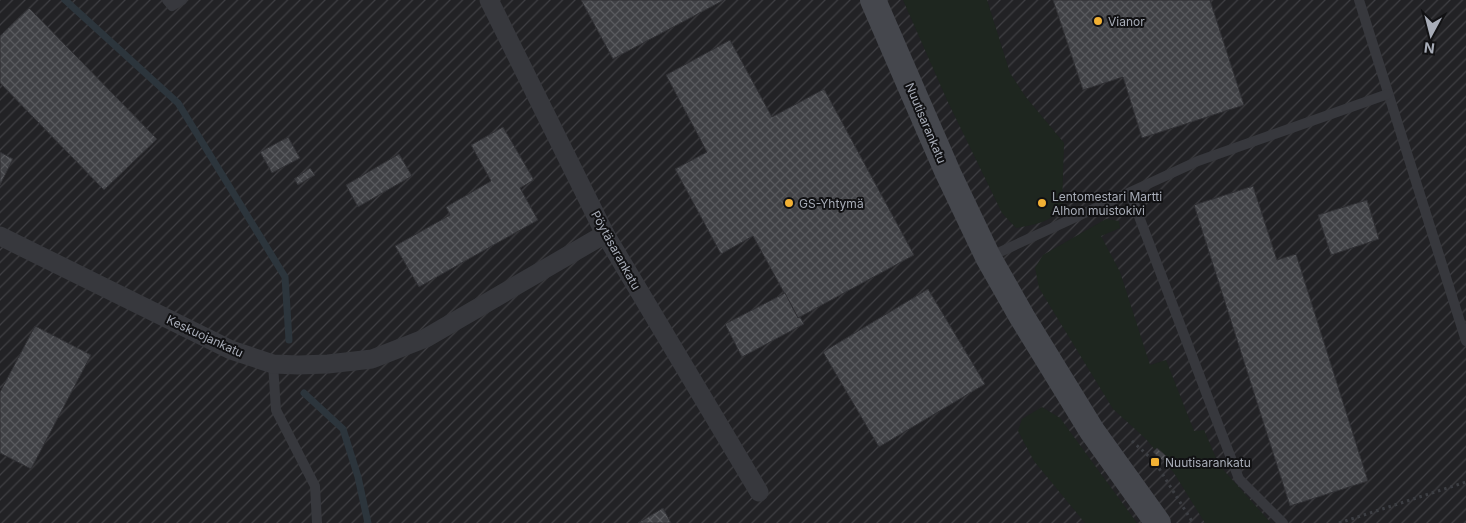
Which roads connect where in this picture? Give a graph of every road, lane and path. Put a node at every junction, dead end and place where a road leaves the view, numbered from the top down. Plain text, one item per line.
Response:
1 (167, 0) edge
2 (182, 0) edge
3 (489, 0) edge
4 (873, 0) edge
5 (1358, 0) edge
6 (1388, 94) junction
7 (1130, 192) junction
8 (605, 234) junction
9 (0, 236) edge
10 (988, 257) junction
11 (1466, 341) edge
12 (273, 364) junction
13 (1128, 438) dead end
14 (1466, 482) edge
15 (759, 492) dead end
16 (317, 523) edge
17 (1158, 523) edge
18 (1193, 523) edge
19 (1283, 523) edge
20 (1339, 523) edge

1 - 2 lane
3 - 8 street, Pöytäsarankatu
4 - 10 main road, Nuutisarankatu
5 - 6 lane
6 - 7 lane
6 - 11 lane
7 - 10 lane
7 - 19 lane
8 - 12 street, Keskuojankatu
8 - 15 street, Pöytäsarankatu
9 - 12 street, Keskuojankatu
10 - 17 main road, Nuutisarankatu
12 - 16 lane
13 - 18 path
14 - 20 path

